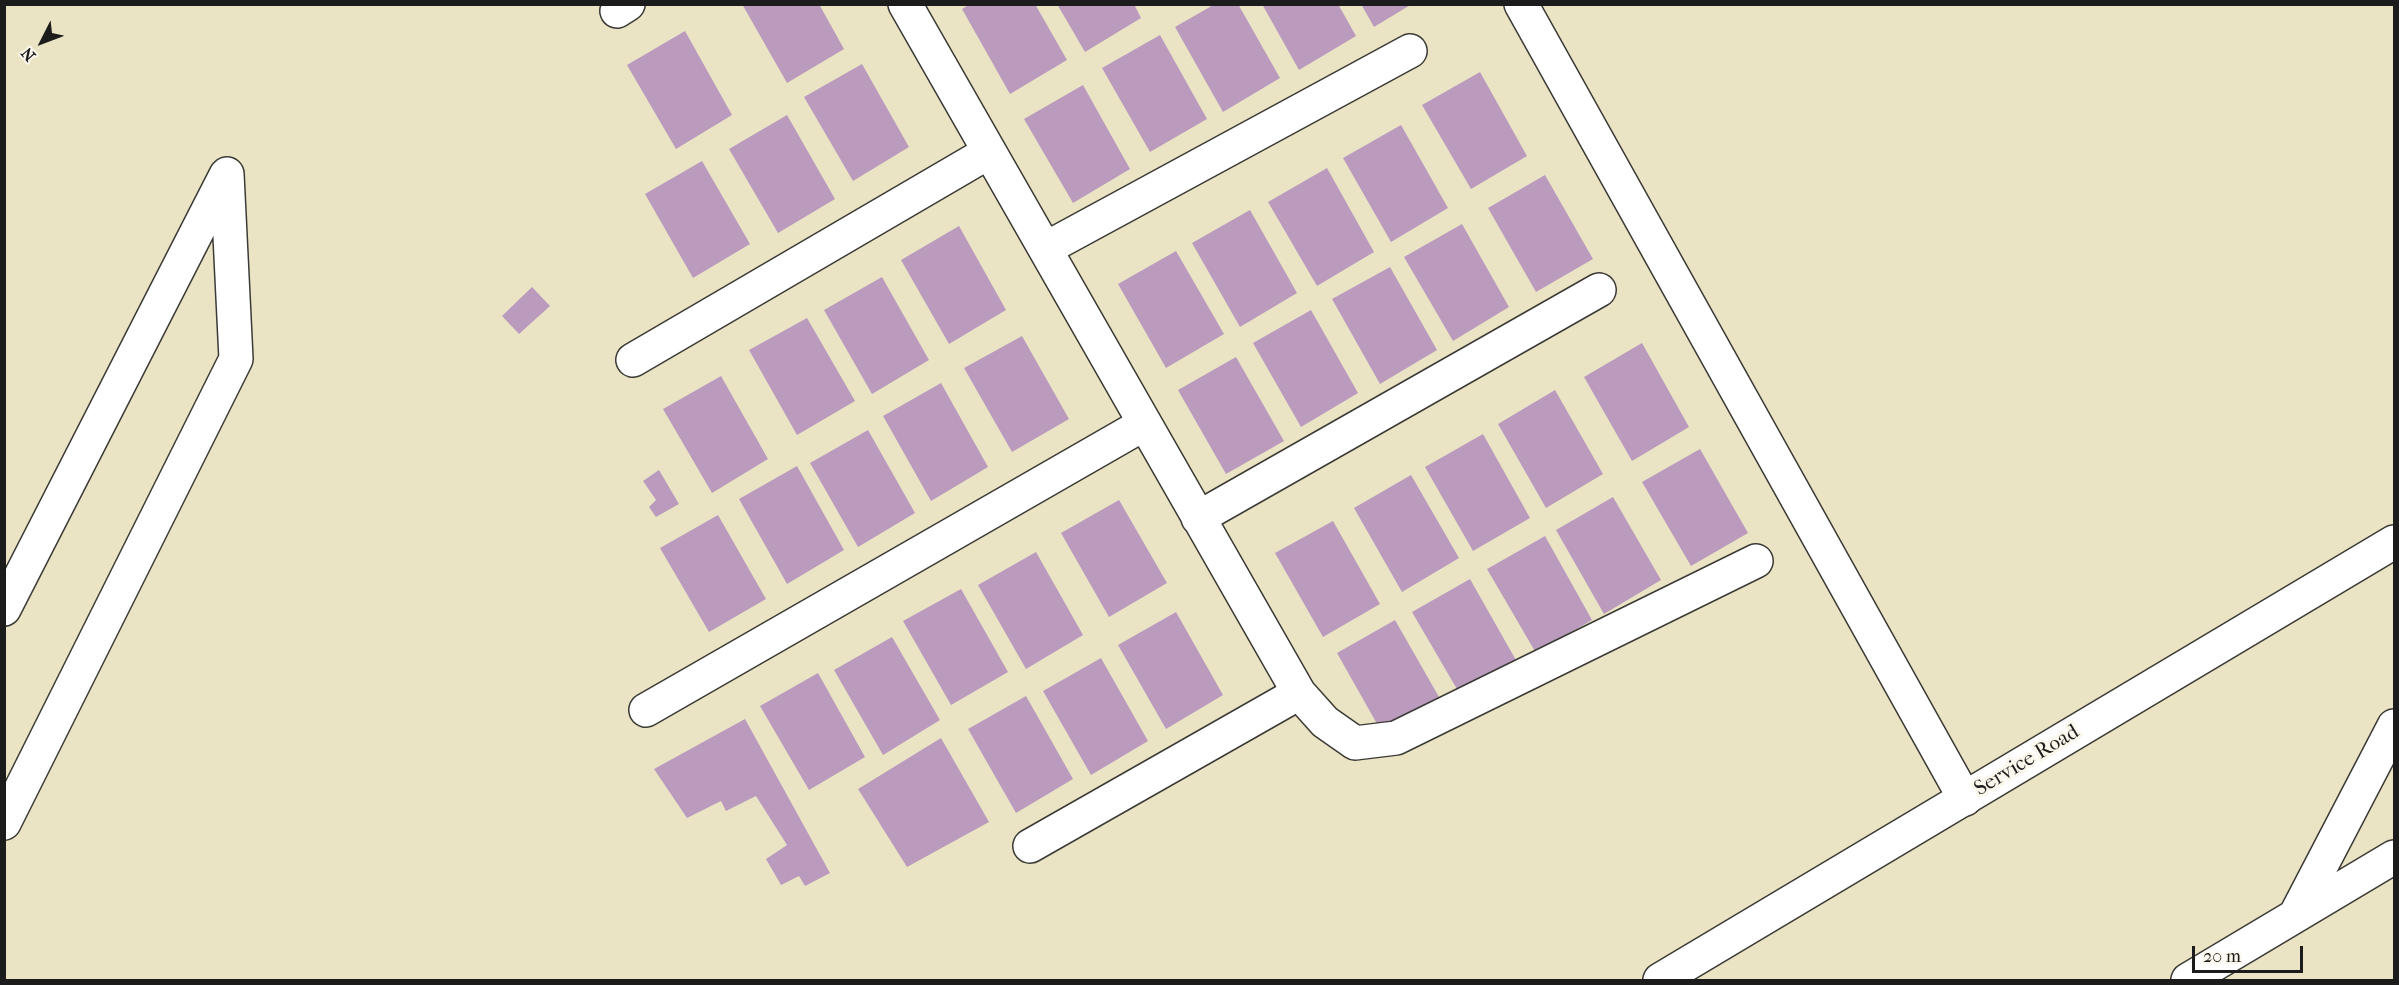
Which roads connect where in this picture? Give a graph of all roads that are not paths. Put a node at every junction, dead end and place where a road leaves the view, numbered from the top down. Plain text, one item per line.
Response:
1 (905, 4) edge
2 (1521, 4) edge
3 (1544, 4) edge
4 (1410, 51) dead end
5 (989, 152) junction
6 (1045, 249) junction
7 (1599, 290) dead end
8 (633, 360) dead end
9 (1144, 424) junction
10 (1198, 518) junction
11 (2394, 542) edge
12 (1756, 561) dead end
13 (4, 609) edge
14 (1299, 693) junction
15 (646, 710) dead end
16 (2394, 726) edge
17 (1974, 793) junction
18 (4, 823) edge
19 (1030, 846) dead end
20 (2394, 857) edge
21 (2295, 916) junction
22 (1660, 981) edge
23 (2188, 981) edge

1 - 5 main road
2 - 17 main road
3 - 17 main road
4 - 6 main road
5 - 6 main road
5 - 8 main road
6 - 9 main road
7 - 10 main road
9 - 10 main road
9 - 15 main road
10 - 14 main road
11 - 17 main road, Service Road
12 - 14 main road
13 - 18 main road
14 - 19 main road
16 - 21 main road
17 - 22 main road, Service Road
20 - 21 main road
21 - 23 main road

